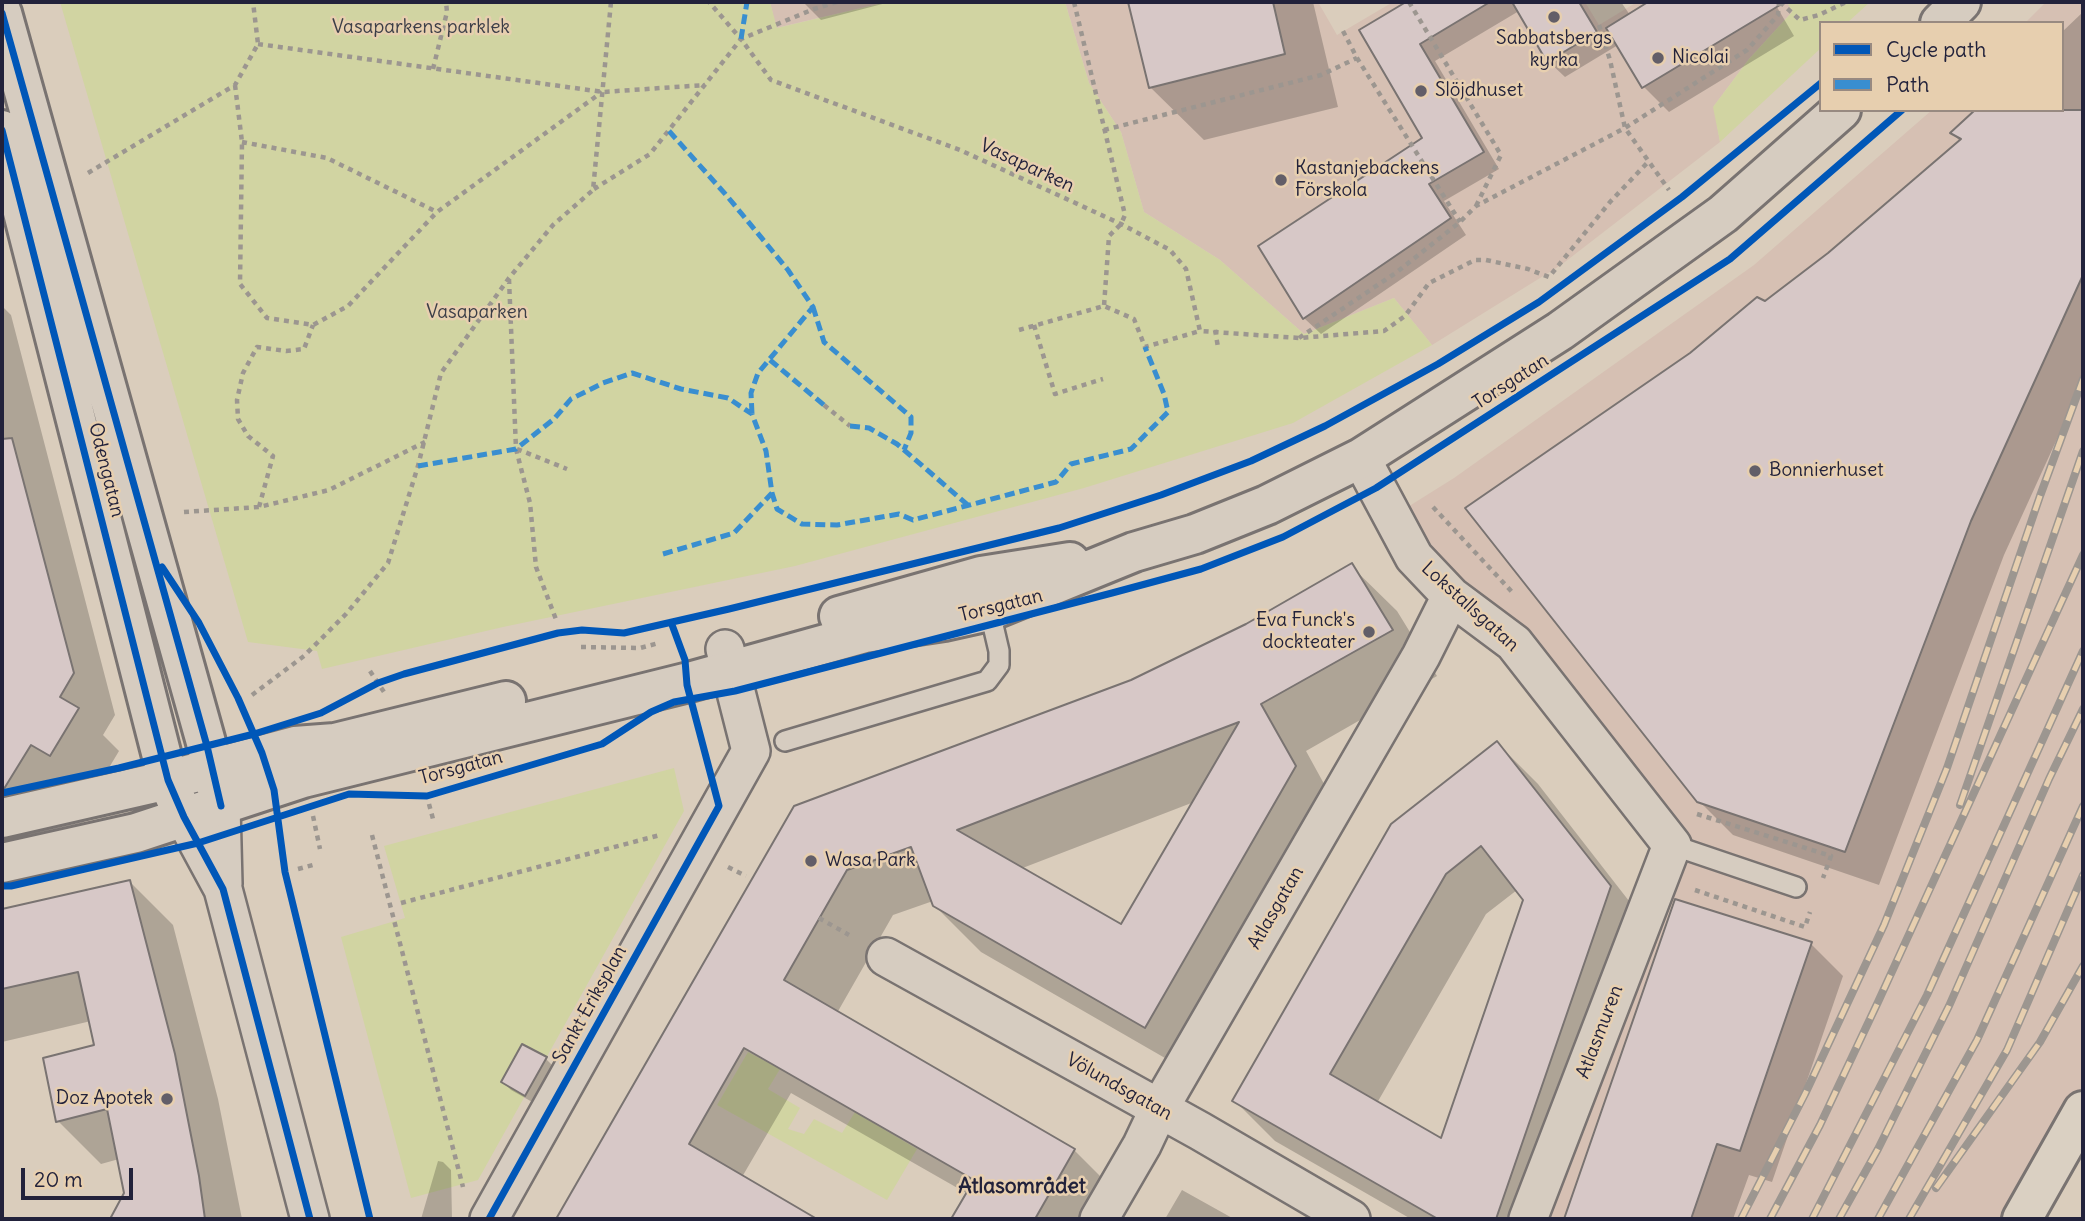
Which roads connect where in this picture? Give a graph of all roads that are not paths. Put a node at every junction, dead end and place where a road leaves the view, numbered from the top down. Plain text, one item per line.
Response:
1 (1961, 2) edge
2 (2, 13) edge
3 (1942, 21) edge
4 (1839, 112) edge
5 (2, 130) edge
6 (27, 216) edge
7 (1361, 458) junction
8 (985, 593) junction
9 (1451, 596) junction
10 (727, 659) junction
11 (785, 741) dead end
12 (212, 769) junction
13 (168, 780) junction
14 (220, 806) junction
15 (184, 817) junction
16 (2, 818) edge
17 (1672, 845) junction
18 (2, 863) edge
19 (1796, 887) dead end
20 (223, 889) junction
21 (886, 957) dead end
22 (1159, 1109) junction
23 (2083, 1111) edge
24 (2083, 1157) edge
25 (477, 1208) edge
26 (310, 1219) edge
27 (1099, 1219) edge
28 (1351, 1219) edge
29 (1528, 1219) edge
30 (2022, 1219) edge
31 (2048, 1219) edge

1 - 3 main road
2 - 6 main road, Odengatan
4 - 7 main road, Torsgatan
5 - 6 main road, Odengatan
6 - 12 main road, Odengatan
6 - 13 main road, Odengatan
7 - 8 main road, Torsgatan
7 - 9 street, Lokstallsgatan
8 - 10 main road, Torsgatan
8 - 11 lane
9 - 17 street, Lokstallsgatan
9 - 22 street, Atlasgatan
10 - 12 main road, Torsgatan
10 - 14 main road, Torsgatan
10 - 25 street, Sankt Eriksplan
12 - 13 main road, Torsgatan
12 - 14 main road, Odengatan
13 - 15 main road, Odengatan
13 - 16 main road, Torsgatan
14 - 15 main road, Torsgatan
14 - 20 street
15 - 18 main road, Torsgatan
15 - 20 street
17 - 19 lane
17 - 29 street, Atlasmuren
20 - 26 street
21 - 22 street, Völundsgatan
22 - 27 street, Atlasgatan
22 - 28 street, Völundsgatan
23 - 30 highway
24 - 31 highway

